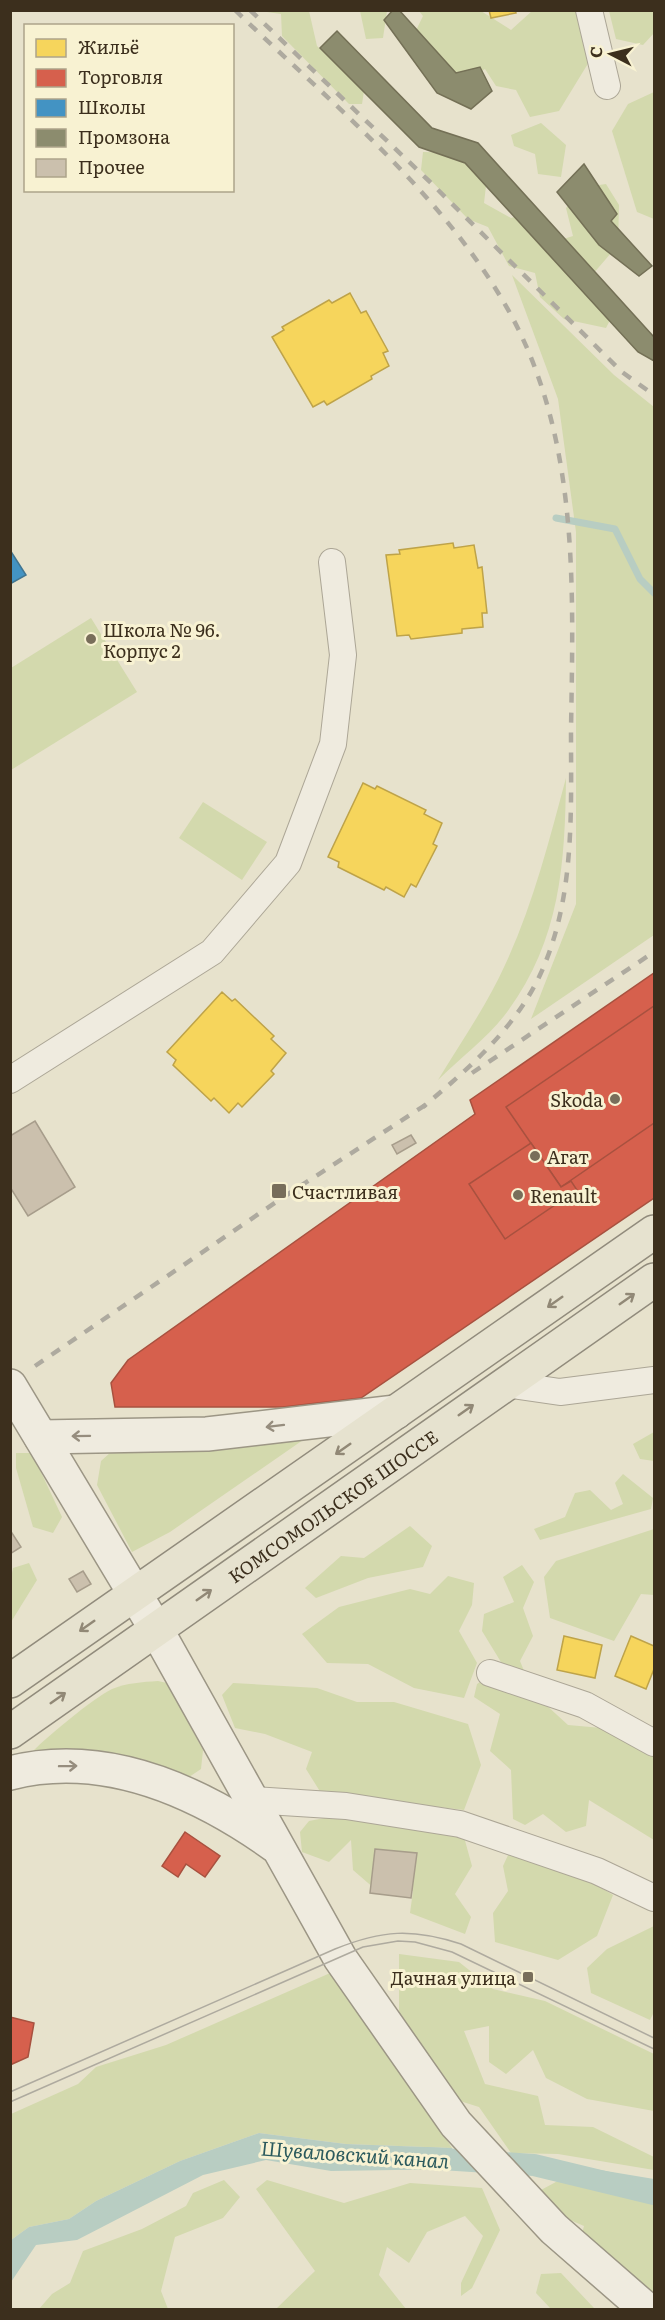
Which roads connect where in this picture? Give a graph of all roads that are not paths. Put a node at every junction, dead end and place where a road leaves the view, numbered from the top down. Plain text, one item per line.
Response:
1 (589, 10) edge
2 (608, 86) dead end
3 (332, 562) dead end
4 (10, 1080) edge
5 (654, 1232) edge
6 (654, 1280) edge
7 (654, 1380) edge
8 (505, 1384) junction
9 (10, 1386) edge
10 (396, 1412) junction
11 (41, 1437) junction
12 (135, 1593) junction
13 (156, 1629) junction
14 (490, 1673) dead end
15 (10, 1682) edge
16 (10, 1731) edge
17 (654, 1743) edge
18 (228, 1757) junction
19 (10, 1773) edge
20 (195, 1796) junction
21 (252, 1800) junction
22 (283, 1851) junction
23 (654, 1898) edge
24 (647, 2310) edge

1 - 2 street
3 - 4 street
5 -> 10 main road
8 -> 6 main road, КОМСОМОЛЬСКОЕ ШОССЕ
7 - 8 street
13 -> 8 main road, КОМСОМОЛЬСКОЕ ШОССЕ
9 - 11 street
10 -> 11 street
10 -> 12 main road
11 - 12 street
12 - 13 street
12 -> 15 main road
16 -> 13 main road, КОМСОМОЛЬСКОЕ ШОССЕ
13 - 18 street
14 - 17 street
18 - 20 street
18 - 21 street
19 -> 20 street
20 - 21 street
20 - 22 street
21 - 22 street
21 - 23 street
22 - 24 street

